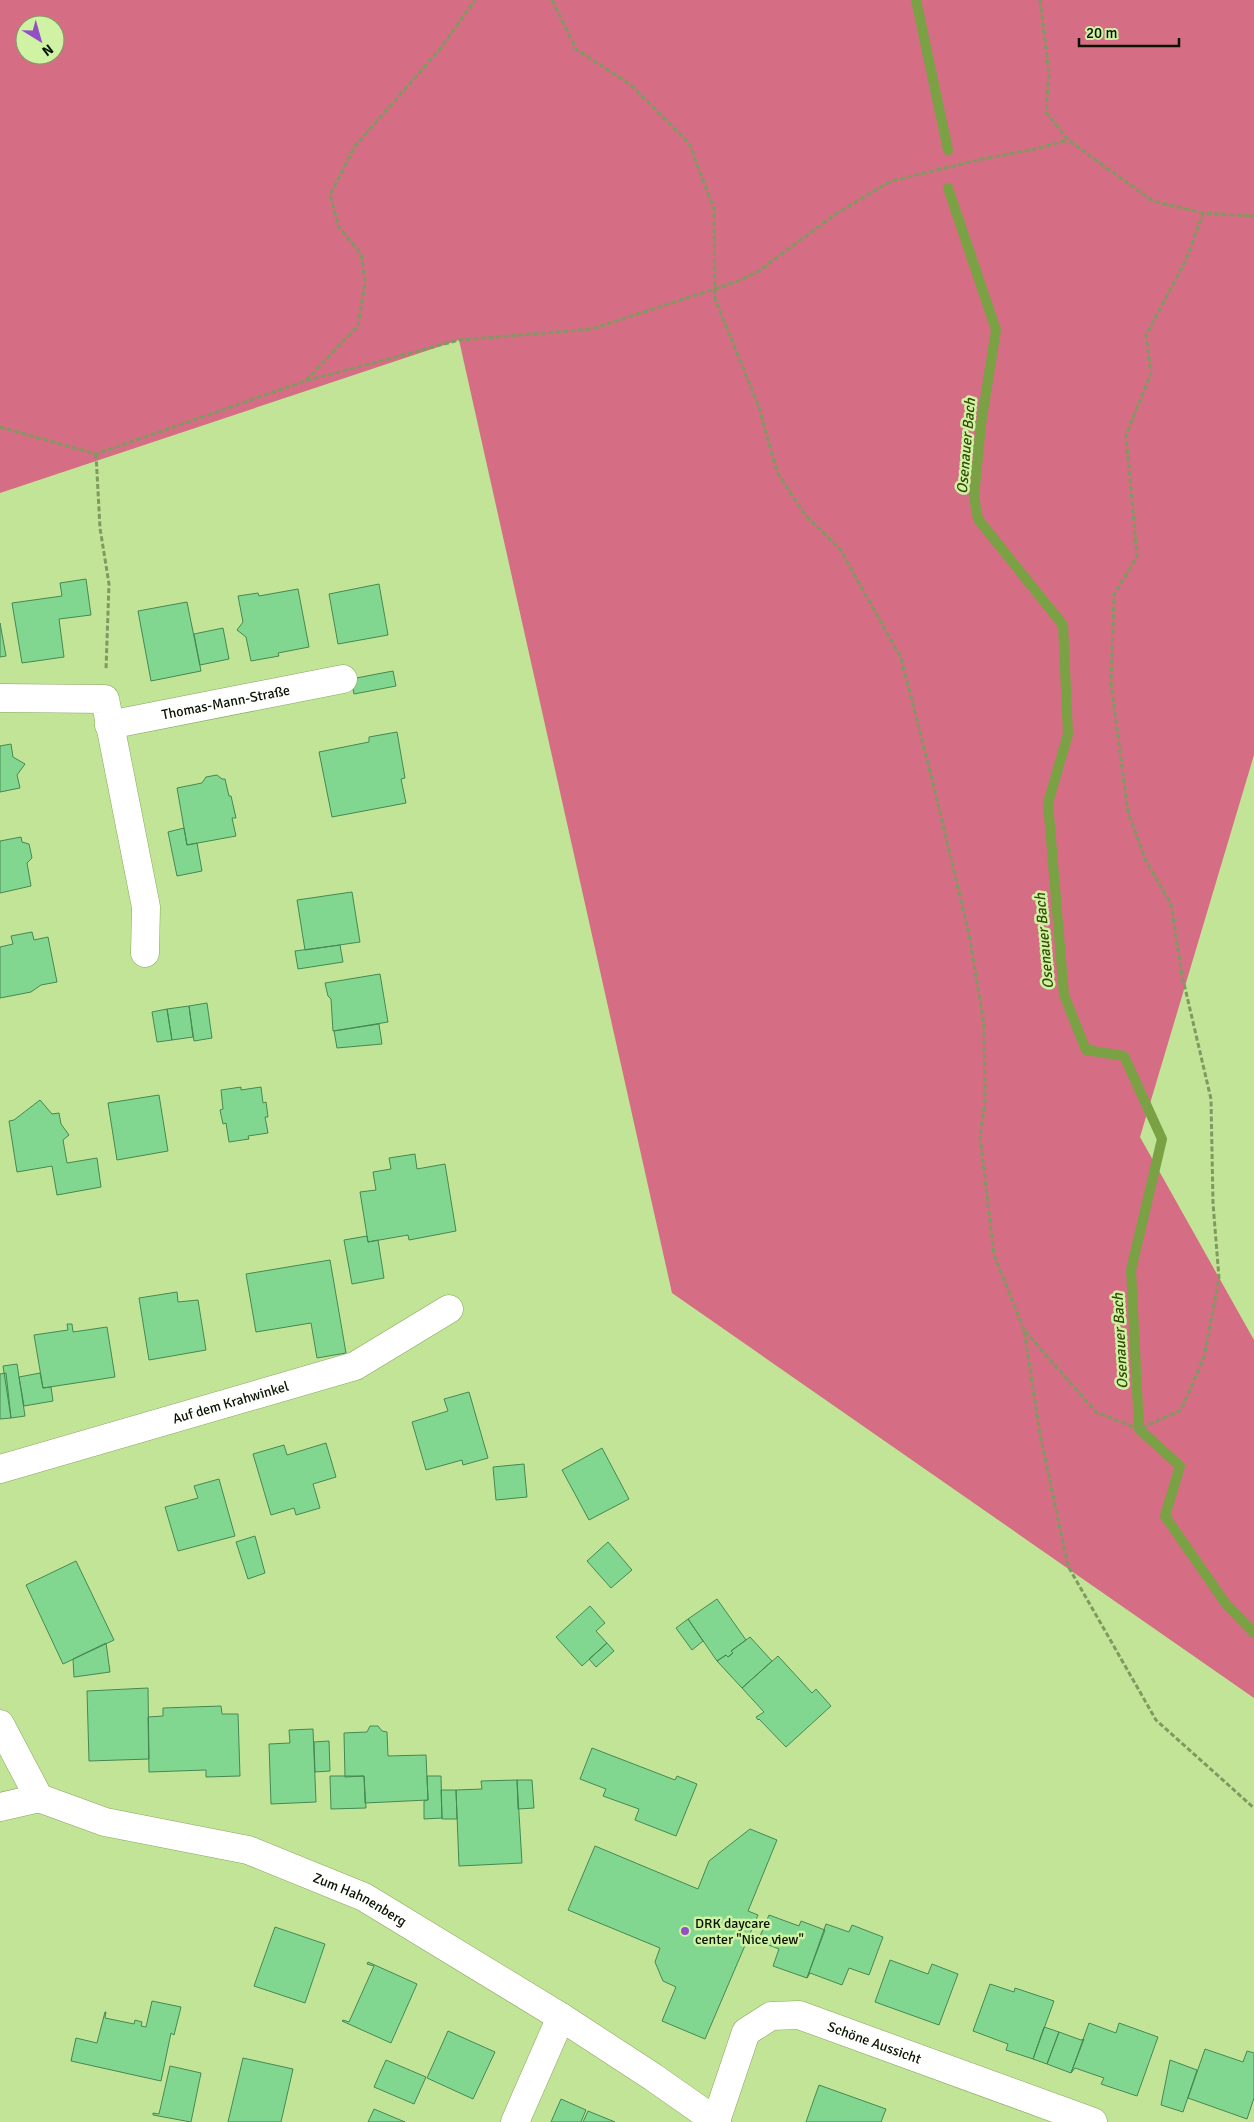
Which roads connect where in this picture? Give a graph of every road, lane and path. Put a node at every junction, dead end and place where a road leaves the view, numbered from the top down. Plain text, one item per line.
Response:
1 (475, 0) edge
2 (552, 0) edge
3 (1040, 0) edge
4 (1068, 140) junction
5 (1203, 214) junction
6 (1254, 216) edge
7 (715, 288) junction
8 (305, 380) junction
9 (0, 427) edge
10 (96, 454) junction
11 (343, 679) dead end
12 (0, 698) edge
13 (107, 712) junction
14 (145, 953) dead end
15 (449, 1310) dead end
16 (1024, 1330) junction
17 (0, 1470) edge
18 (0, 1724) edge
19 (39, 1798) junction
20 (0, 1807) edge
21 (1254, 1808) edge
22 (561, 2017) junction
23 (515, 2122) edge
24 (717, 2122) edge
25 (1093, 2122) edge

1 - 8 path
2 - 7 path
3 - 4 path
4 - 5 path
4 - 7 path
5 - 6 path
5 - 16 path
7 - 8 path
7 - 16 path
8 - 10 path
9 - 10 path
10 - 13 path
11 - 13 street, Thomas-Mann-Straße
12 - 13 street, Thomas-Mann-Straße
13 - 14 street
15 - 17 street, Auf dem Krahwinkel
16 - 21 path
18 - 19 street
19 - 20 street
19 - 22 street, Zum Hahnenberg
22 - 23 street
22 - 24 street, Zum Hahnenberg
24 - 25 street, Schöne Aussicht

